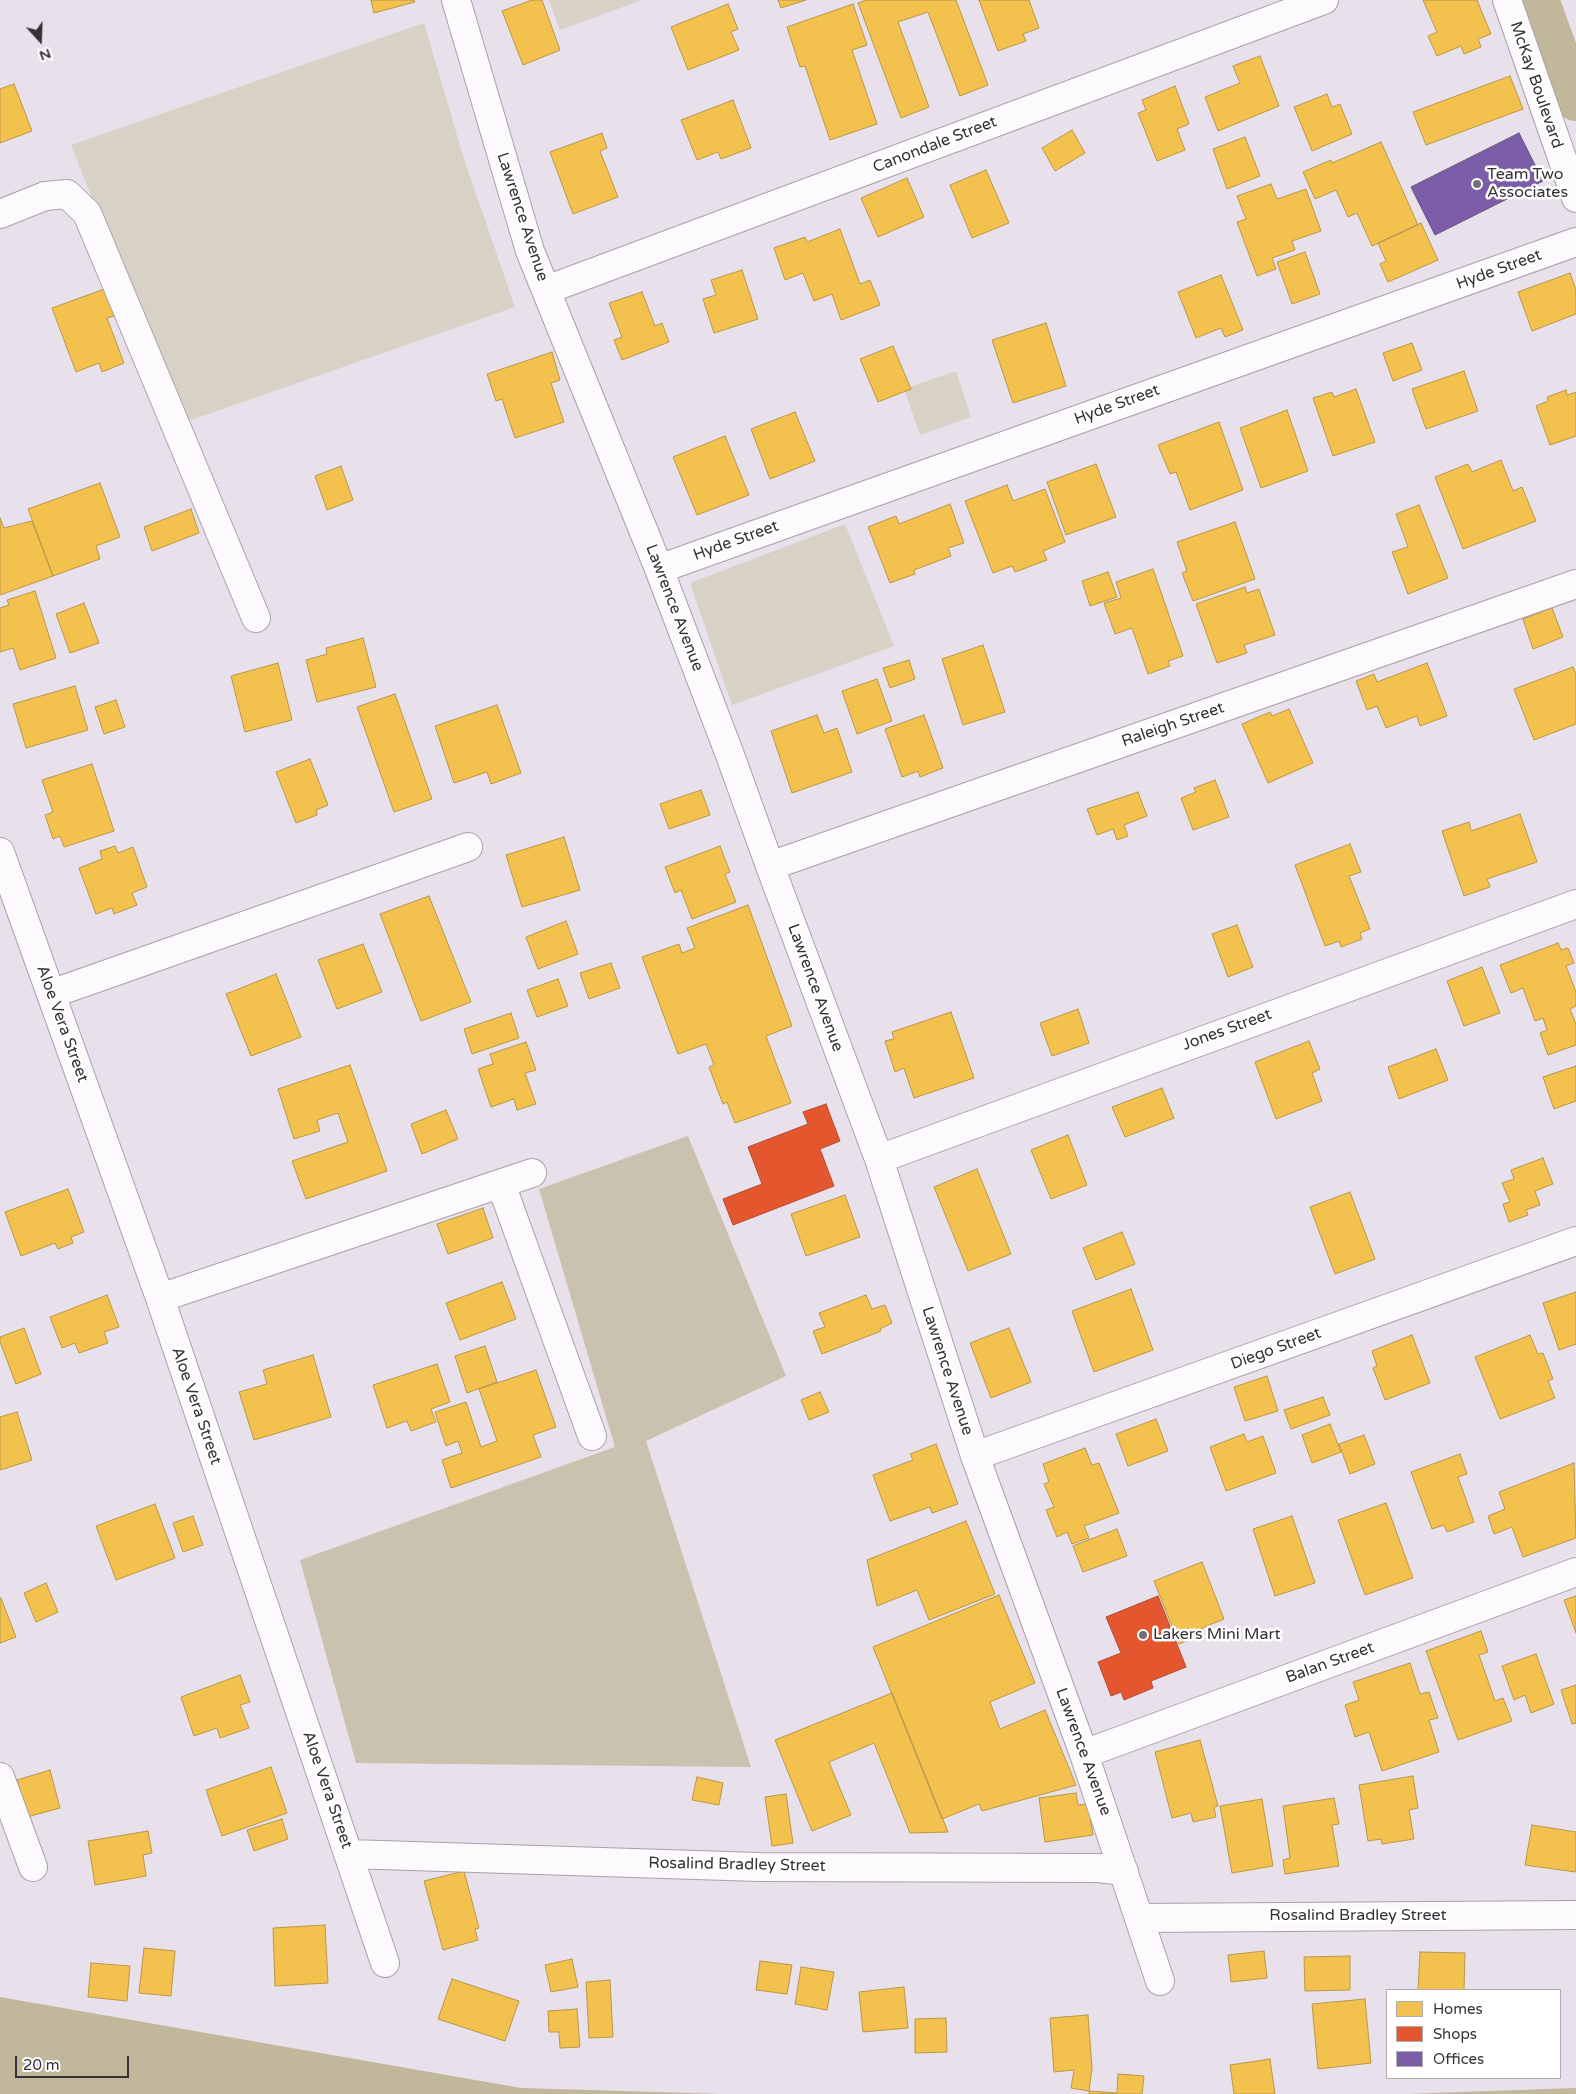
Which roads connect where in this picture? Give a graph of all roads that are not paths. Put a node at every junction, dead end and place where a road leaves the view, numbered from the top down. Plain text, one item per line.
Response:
1 (456, 0) edge
2 (1324, 0) edge
3 (1507, 0) edge
4 (1576, 198) edge
5 (0, 214) edge
6 (1576, 242) edge
7 (546, 290) junction
8 (659, 569) junction
9 (1576, 584) edge
10 (256, 618) dead end
11 (468, 847) dead end
12 (0, 852) edge
13 (770, 866) junction
14 (1576, 904) edge
15 (51, 994) junction
16 (879, 1159) junction
17 (532, 1173) dead end
18 (502, 1184) junction
19 (1576, 1241) edge
20 (160, 1298) junction
21 (592, 1436) dead end
22 (975, 1456) junction
23 (1576, 1572) edge
24 (1084, 1754) junction
25 (0, 1777) edge
26 (349, 1854) junction
27 (33, 1867) dead end
28 (1124, 1871) junction
29 (1576, 1915) edge
30 (1140, 1918) junction
31 (385, 1963) dead end
32 (1160, 1981) dead end

1 - 7 street, Lawrence Avenue
2 - 7 street, Canondale Street
3 - 4 street, McKay Boulevard
5 - 10 street
6 - 8 street, Hyde Street
7 - 8 street, Lawrence Avenue
8 - 13 street, Lawrence Avenue
9 - 13 street, Raleigh Street
11 - 15 street
12 - 15 street, Aloe Vera Street
13 - 16 street, Lawrence Avenue
14 - 16 street, Jones Street
15 - 20 street, Aloe Vera Street
16 - 22 street, Lawrence Avenue
17 - 18 street
18 - 20 street
18 - 21 street
19 - 22 street, Diego Street
20 - 26 street, Aloe Vera Street
22 - 24 street, Lawrence Avenue
23 - 24 street, Balan Street
24 - 28 street, Lawrence Avenue
25 - 27 street
26 - 28 street, Rosalind Bradley Street
26 - 31 street, Aloe Vera Street
28 - 30 street, Lawrence Avenue
29 - 30 street, Rosalind Bradley Street
30 - 32 street, Lawrence Avenue

